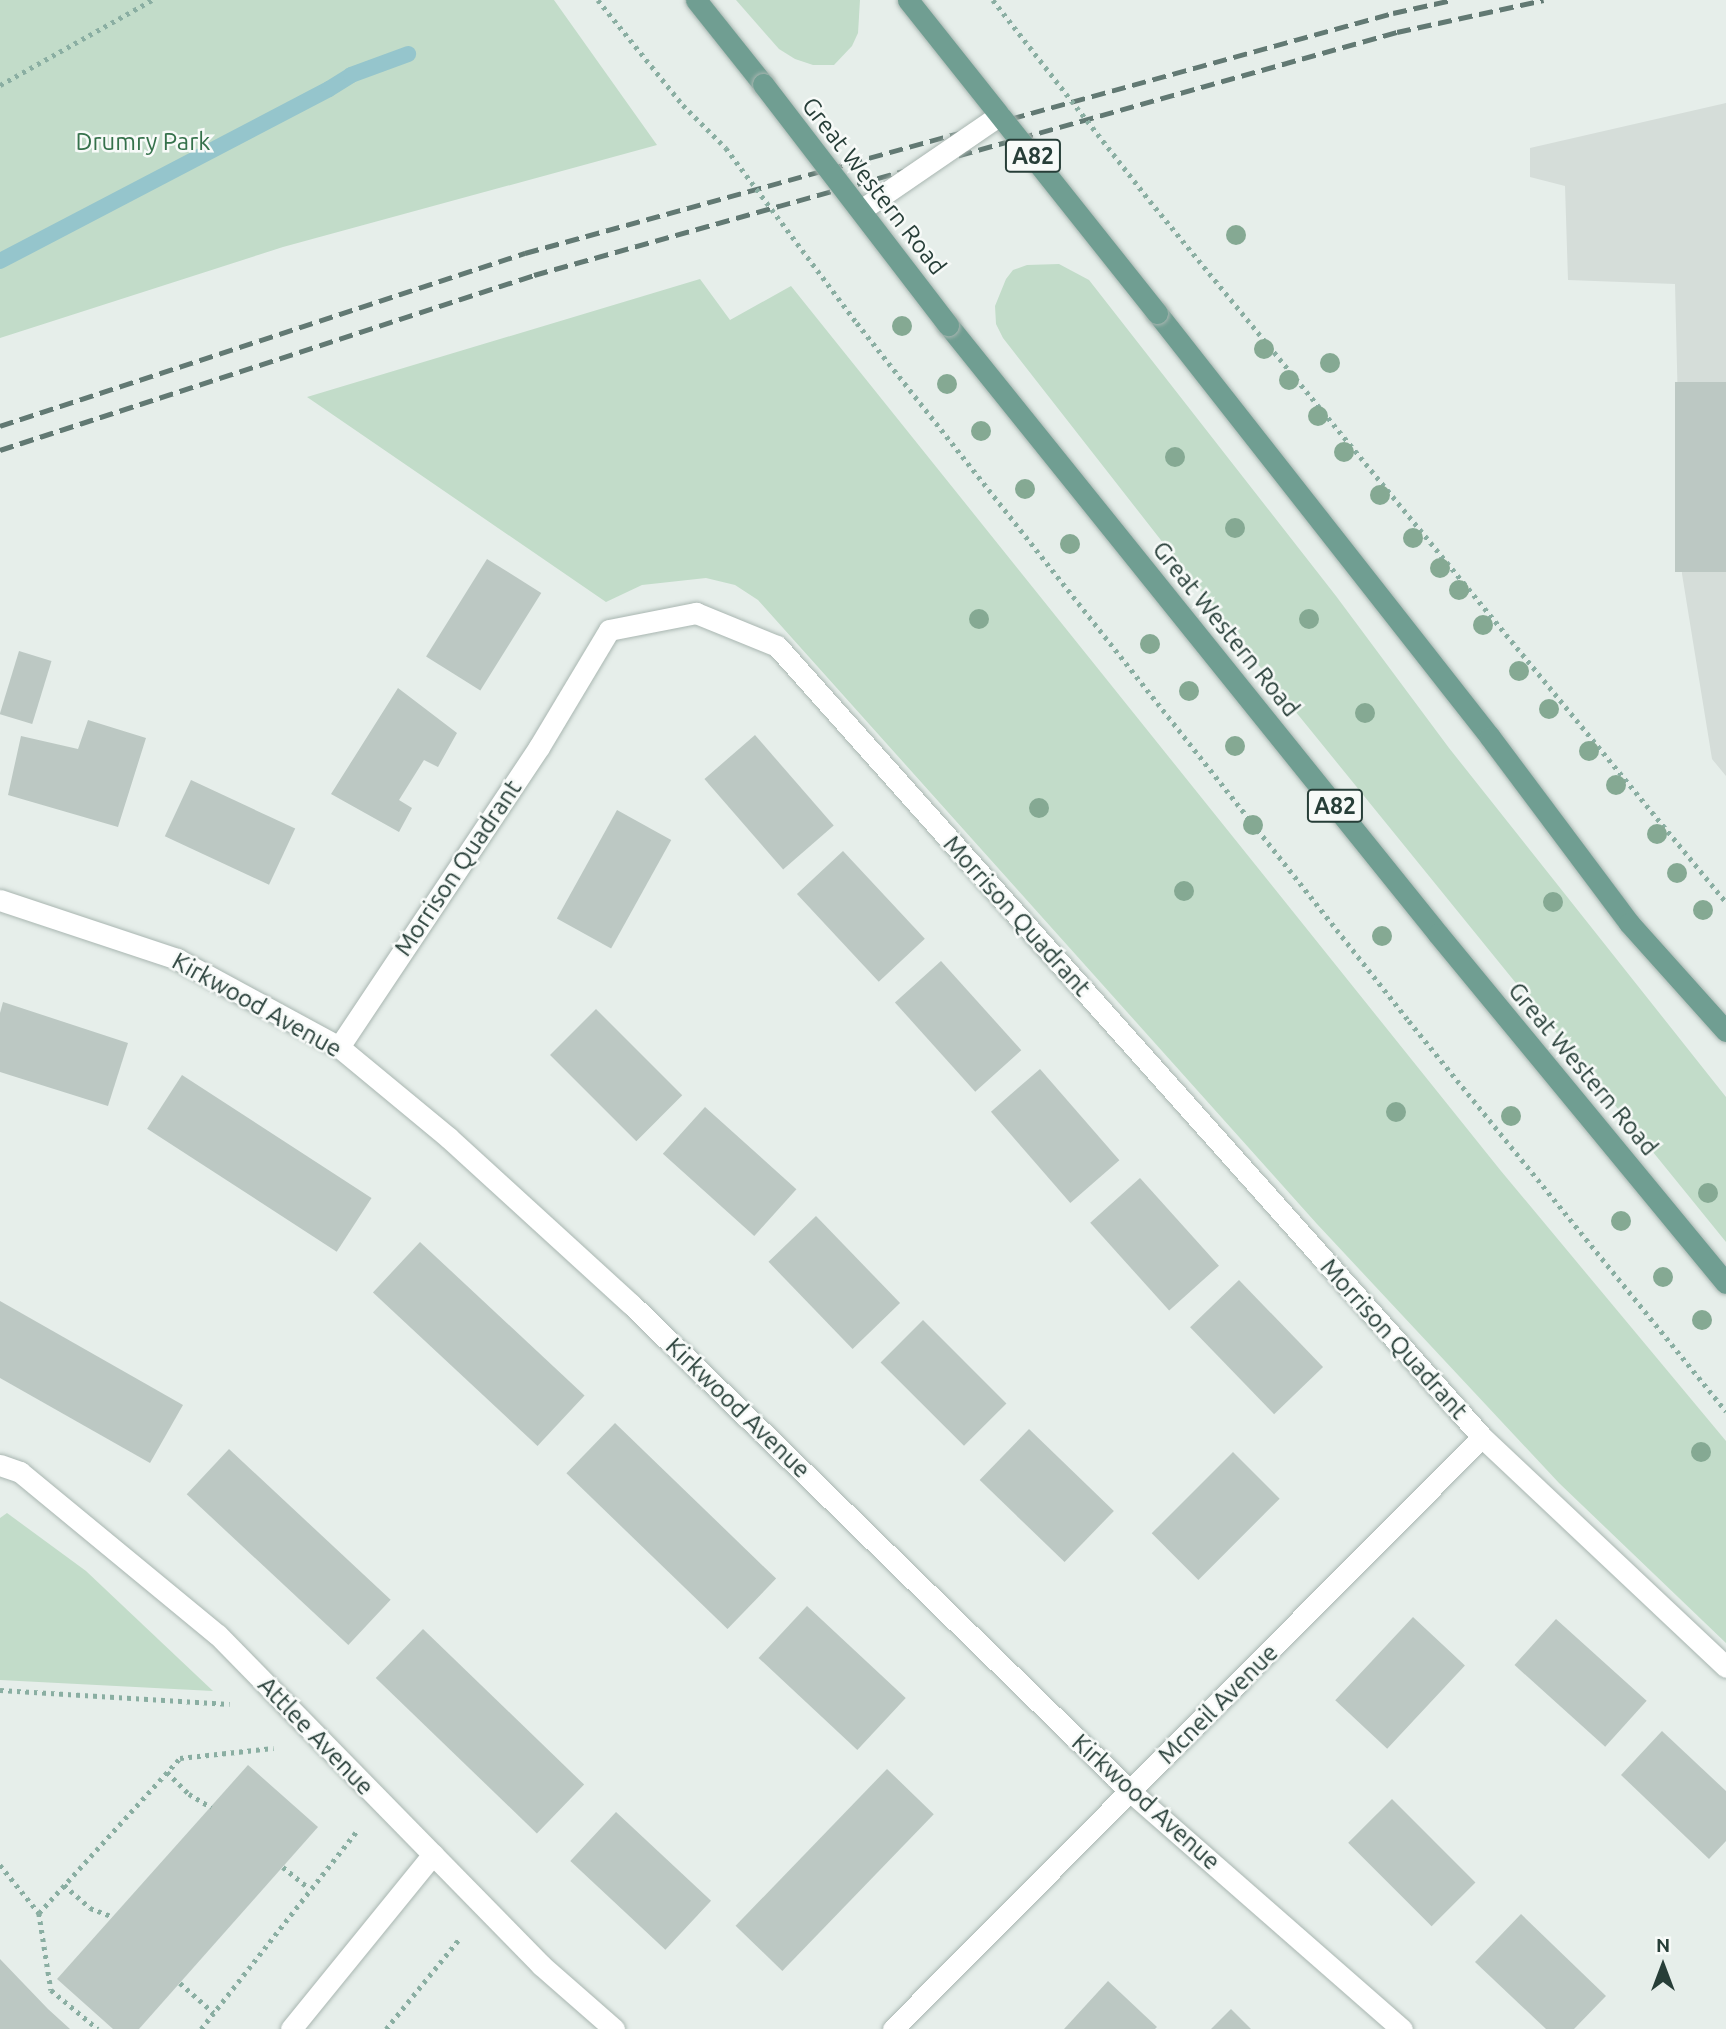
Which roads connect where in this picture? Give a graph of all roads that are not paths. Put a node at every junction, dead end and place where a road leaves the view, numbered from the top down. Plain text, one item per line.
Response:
1 (696, 0) edge
2 (908, 0) edge
3 (1000, 115) junction
4 (861, 210) junction
5 (0, 900) edge
6 (1726, 1031) edge
7 (338, 1047) junction
8 (1726, 1283) edge
9 (1482, 1437) junction
10 (0, 1465) edge
11 (1726, 1667) edge
12 (1131, 1792) junction
13 (432, 1854) junction
14 (291, 2029) edge
15 (614, 2029) edge
16 (893, 2029) edge
17 (1402, 2029) edge

1 - 4 main road, Great Western Road / A82, bridge
2 - 3 main road, A82, bridge
3 - 4 street, bridge
3 - 6 main road, A82, bridge
4 - 8 main road, Great Western Road / A82, bridge
5 - 7 street, Kirkwood Avenue
7 - 9 street, Morrison Quadrant
7 - 12 street, Kirkwood Avenue
9 - 11 street, Morrison Quadrant
9 - 12 street, Mcneil Avenue
10 - 13 street, Attlee Avenue
12 - 16 street, Mcneil Avenue
12 - 17 street, Kirkwood Avenue
13 - 14 street
13 - 15 street, Attlee Avenue

